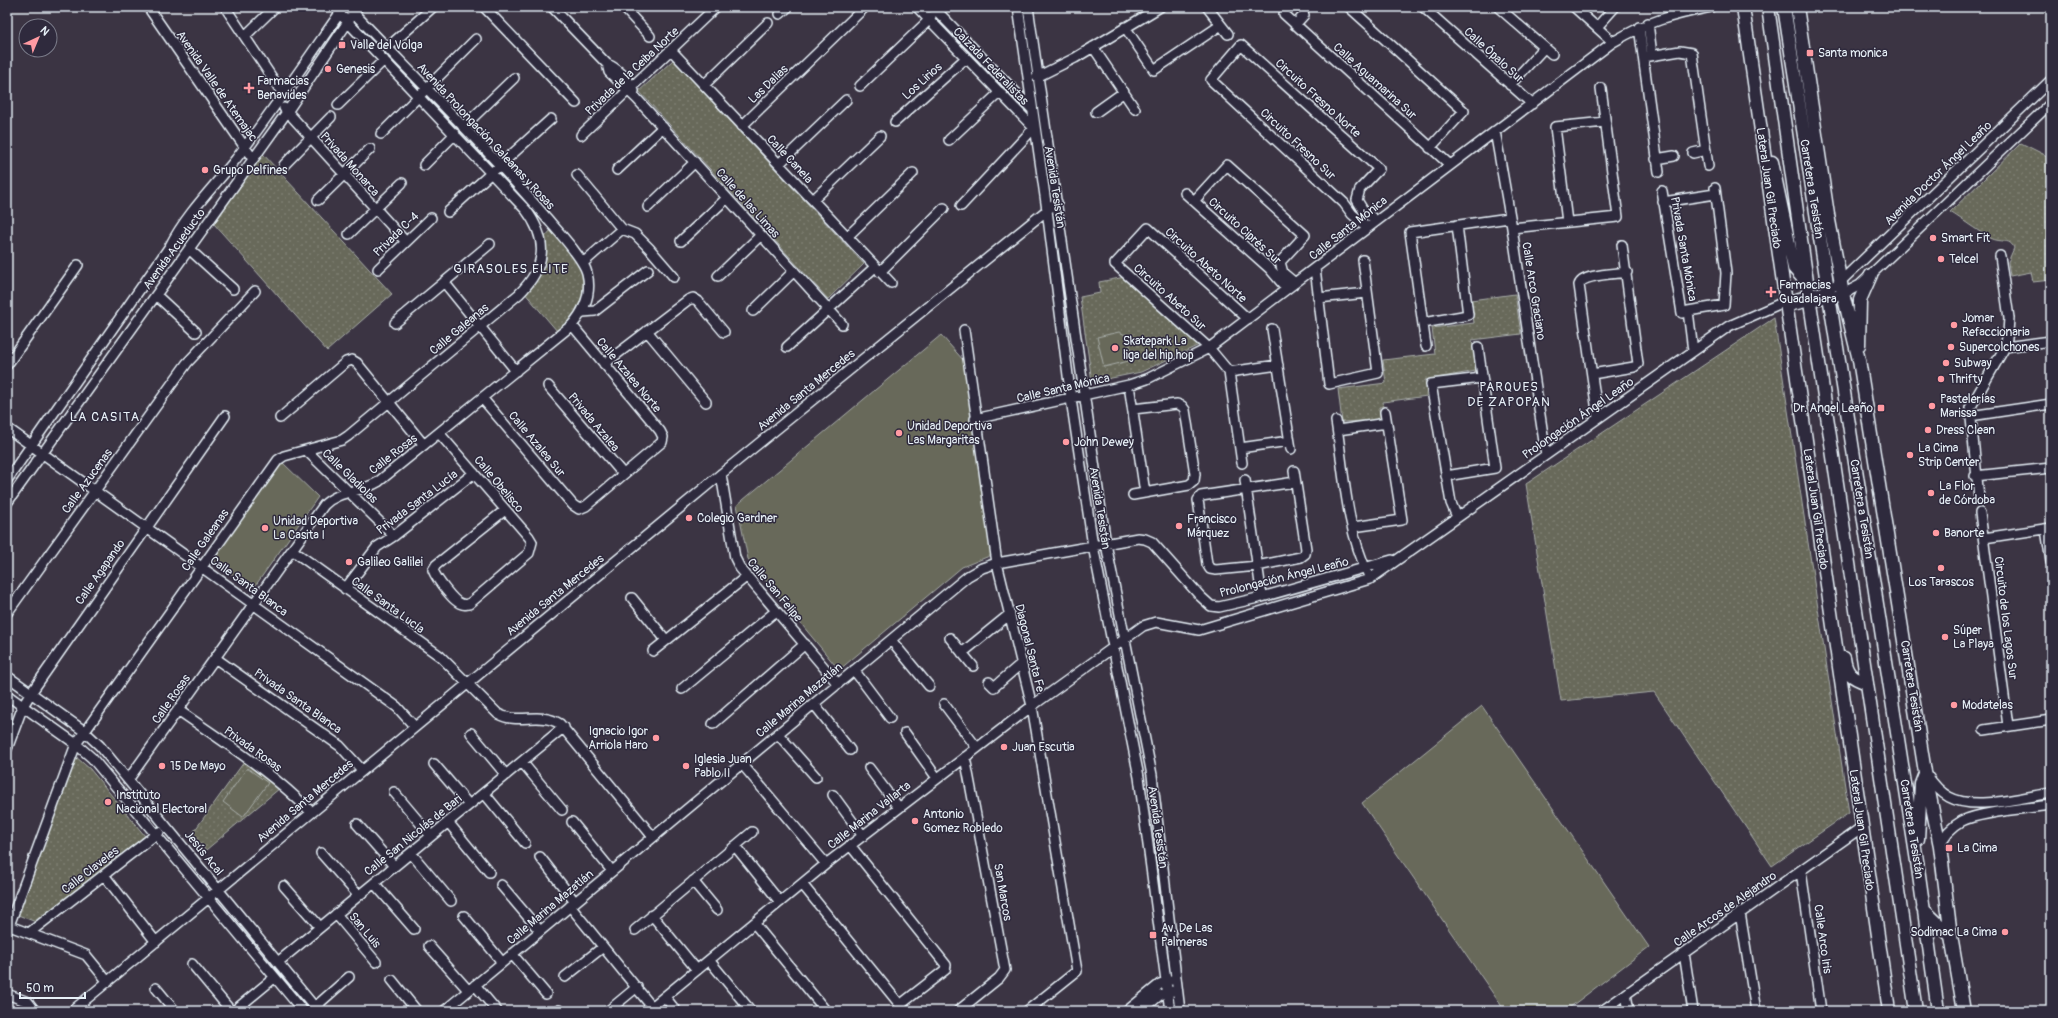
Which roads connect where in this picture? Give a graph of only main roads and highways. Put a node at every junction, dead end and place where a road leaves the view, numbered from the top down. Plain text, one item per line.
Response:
1 (1743, 7) edge
2 (1768, 7) edge
3 (1784, 7) edge
4 (1797, 7) edge
5 (1761, 131) junction
6 (1871, 275) road end
7 (1807, 282) junction
8 (1859, 356) junction
9 (1820, 538) junction
10 (1867, 683) junction
11 (1925, 772) junction
12 (1917, 860) junction
13 (1923, 909) junction
14 (1951, 936) junction
15 (1889, 1011) edge
16 (1916, 1011) edge
17 (1938, 1011) edge
18 (1964, 1011) edge

1 - 5 main road, Lateral Juan Gil Preciado
2 - 7 main road, Carretera a Tesistán
3 - 12 main road, Carretera a Tesistán
4 - 8 main road
5 - 7 main road
5 - 9 main road, Lateral Juan Gil Preciado
6 - 8 main road
7 - 10 main road, Carretera a Tesistán
8 - 11 main road, Carretera Tesistán
9 - 10 main road
9 - 15 main road, Lateral Juan Gil Preciado
10 - 16 main road, Carretera a Tesistán
11 - 12 main road
11 - 14 main road, Carretera Tesistán
12 - 13 main road, Carretera a Tesistán
13 - 14 main road
13 - 17 main road, Carretera a Tesistán
14 - 18 main road, Carretera Tesistán

